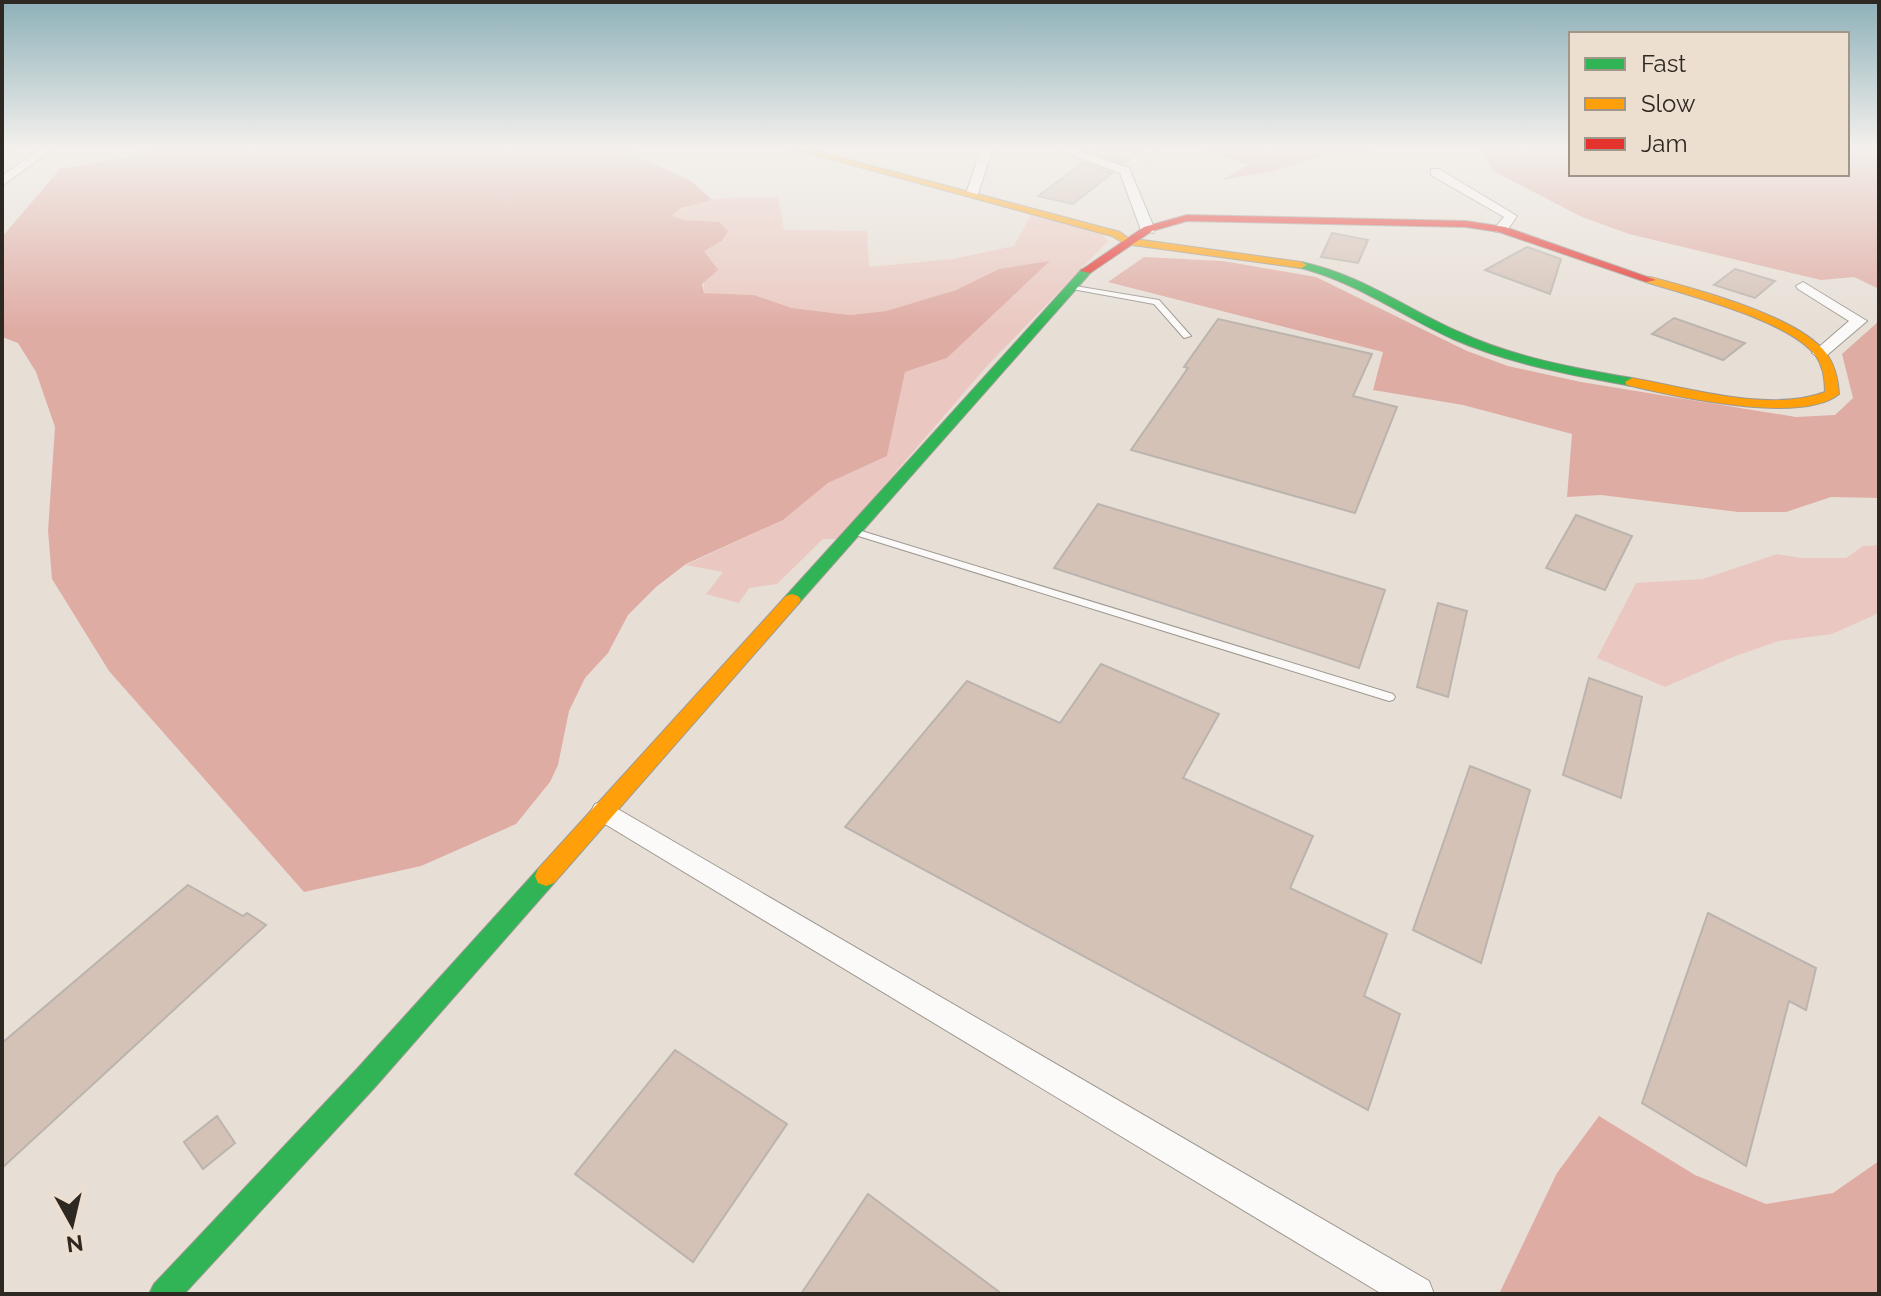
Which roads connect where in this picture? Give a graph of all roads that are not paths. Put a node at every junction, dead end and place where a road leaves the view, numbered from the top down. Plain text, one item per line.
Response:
1 (1024, 208) edge
2 (1140, 208) edge
3 (1498, 208) edge
4 (1501, 229) junction
5 (1148, 230) junction
6 (1125, 241) junction
7 (1803, 286) dead end
8 (1072, 287) junction
9 (1187, 336) dead end
10 (1820, 353) junction
11 (854, 532) junction
12 (1389, 697) dead end
13 (604, 811) junction
14 (164, 1294) edge
15 (1416, 1294) edge

1 - 6 street
2 - 5 street
3 - 4 street
4 - 5 street
4 - 10 street
5 - 6 street
6 - 8 street
6 - 10 street
7 - 10 street
8 - 9 lane
8 - 11 street
11 - 12 lane
11 - 13 street
13 - 14 street
13 - 15 street

